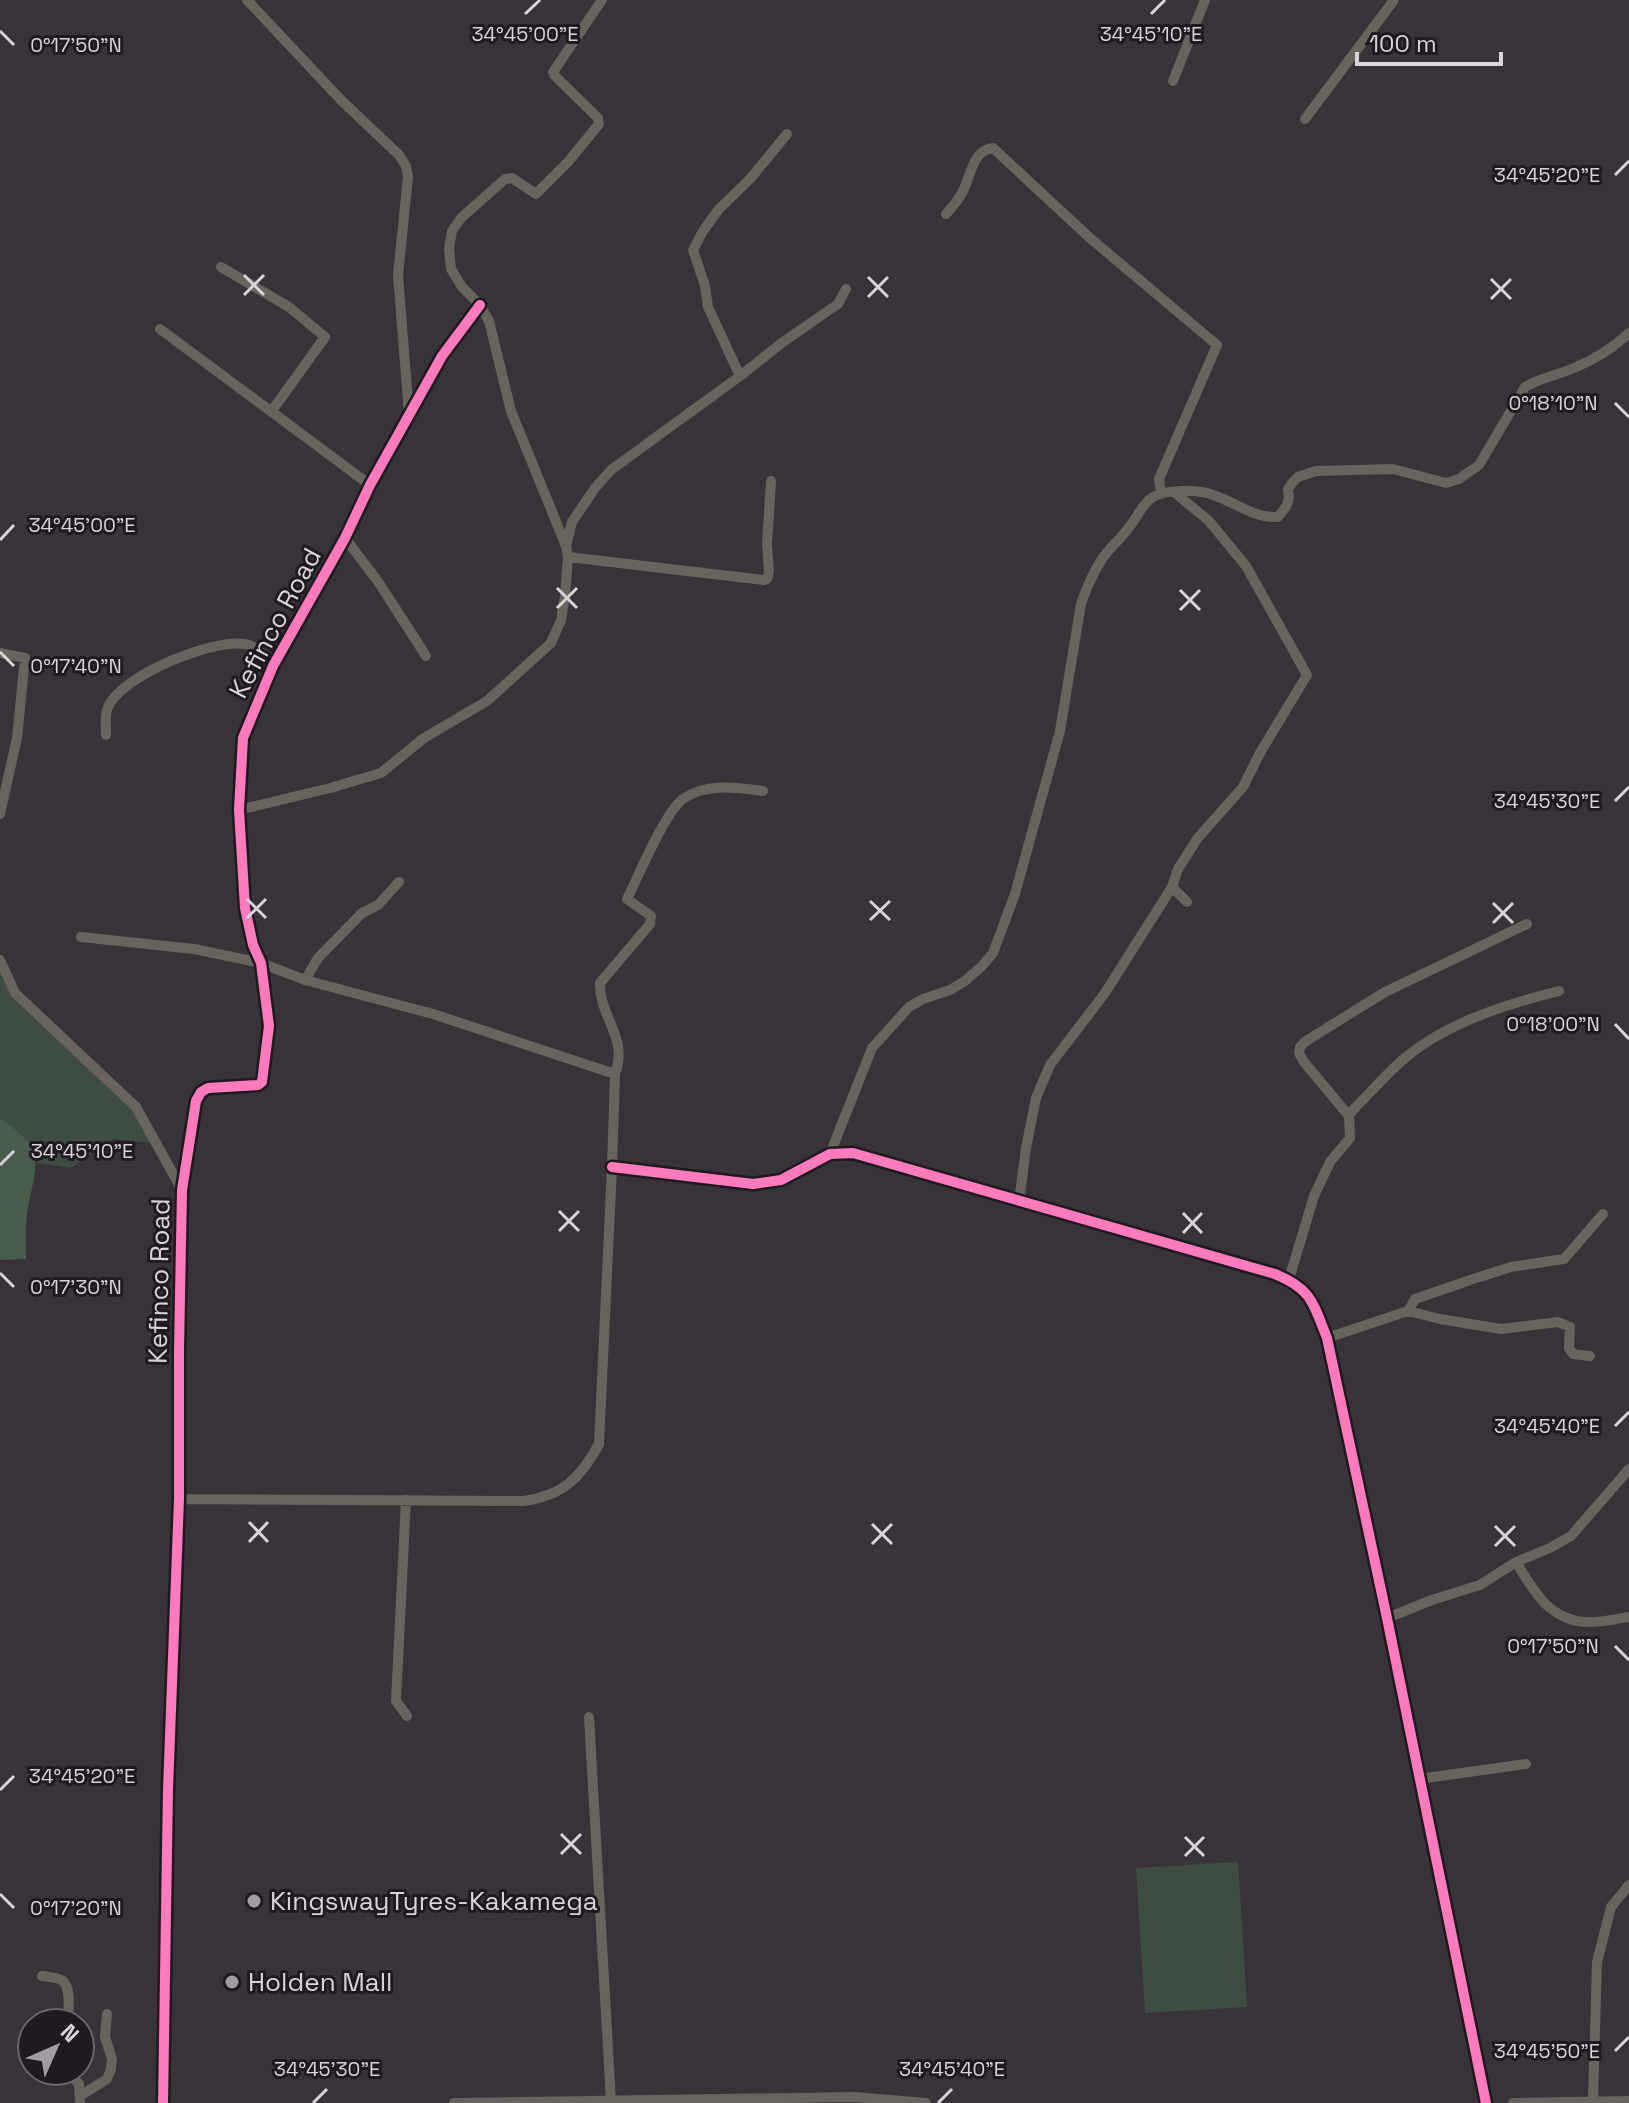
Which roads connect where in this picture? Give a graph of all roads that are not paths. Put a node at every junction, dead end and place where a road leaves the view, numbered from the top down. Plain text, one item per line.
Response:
1 (247, 0) edge
2 (602, 0) edge
3 (1205, 0) edge
4 (1394, 0) edge
5 (1173, 81) dead end
6 (1305, 119) dead end
7 (787, 134) dead end
8 (946, 214) dead end
9 (221, 267) dead end
10 (846, 289) dead end
11 (480, 305) junction
12 (160, 329) dead end
13 (1629, 333) edge
14 (740, 376) junction
15 (271, 412) junction
16 (409, 416) junction
17 (771, 481) dead end
18 (370, 485) junction
19 (1174, 492) junction
20 (1161, 494) junction
21 (345, 538) junction
22 (567, 551) junction
23 (0, 653) edge
24 (426, 656) dead end
25 (273, 666) junction
26 (106, 735) dead end
27 (763, 791) dead end
28 (239, 810) junction
29 (0, 814) edge
30 (399, 882) dead end
31 (1172, 887) junction
32 (1187, 902) dead end
33 (1527, 924) dead end
34 (81, 937) dead end
35 (0, 960) edge
36 (261, 963) junction
37 (305, 980) junction
38 (1559, 991) dead end
39 (615, 1074) junction
40 (1349, 1116) junction
41 (830, 1154) junction
42 (612, 1167) junction
43 (182, 1190) junction
44 (1019, 1202) junction
45 (1603, 1214) dead end
46 (1289, 1279) junction
47 (1408, 1311) junction
48 (1327, 1338) junction
49 (1590, 1356) dead end
50 (1629, 1469) edge
51 (179, 1499) junction
52 (406, 1500) junction
53 (1516, 1562) junction
54 (1629, 1617) edge
55 (1387, 1618) junction
56 (407, 1716) dead end
57 (589, 1717) dead end
58 (1526, 1764) dead end
59 (1419, 1779) junction
60 (1629, 1885) edge
61 (42, 1976) dead end
62 (68, 2007) edge
63 (107, 2014) dead end
64 (80, 2099) edge
65 (867, 2100) edge
66 (1593, 2100) junction
67 (611, 2101) edge
68 (1629, 2101) edge
69 (163, 2103) edge
70 (454, 2103) edge
71 (926, 2103) edge
72 (1486, 2103) edge
73 (1513, 2103) edge

1 - 16 street
2 - 11 street
3 - 5 street
4 - 6 street
7 - 14 street
8 - 20 street
9 - 15 street
10 - 14 street
11 - 16 street, Kefinco Road
11 - 22 street
12 - 15 street
13 - 19 street
14 - 22 street
15 - 18 street
16 - 18 street, Kefinco Road
17 - 22 street
18 - 21 street, Kefinco Road
19 - 20 street
19 - 31 street
20 - 41 street
21 - 24 street
21 - 25 street, Kefinco Road
22 - 28 street
23 - 29 street
25 - 26 street
25 - 28 street, Kefinco Road
27 - 39 street
28 - 36 street, Kefinco Road
30 - 37 street
31 - 32 street
31 - 44 street
33 - 40 street
34 - 36 street
35 - 43 street
36 - 37 street
36 - 43 street, Kefinco Road
37 - 39 street
38 - 40 street
39 - 42 street
40 - 46 street
41 - 42 street
41 - 44 street
42 - 52 street
43 - 51 street, Kefinco Road
44 - 46 street
45 - 47 street
46 - 48 street
47 - 48 street
47 - 49 street
48 - 55 street
50 - 53 street
51 - 52 street
51 - 69 street, Kefinco Road
52 - 56 street
53 - 54 street
53 - 55 street
55 - 59 street
57 - 67 street
58 - 59 street
59 - 72 street
60 - 66 street
61 - 62 street
63 - 64 street
65 - 67 street
65 - 71 street
66 - 68 street
66 - 73 street
67 - 70 street

